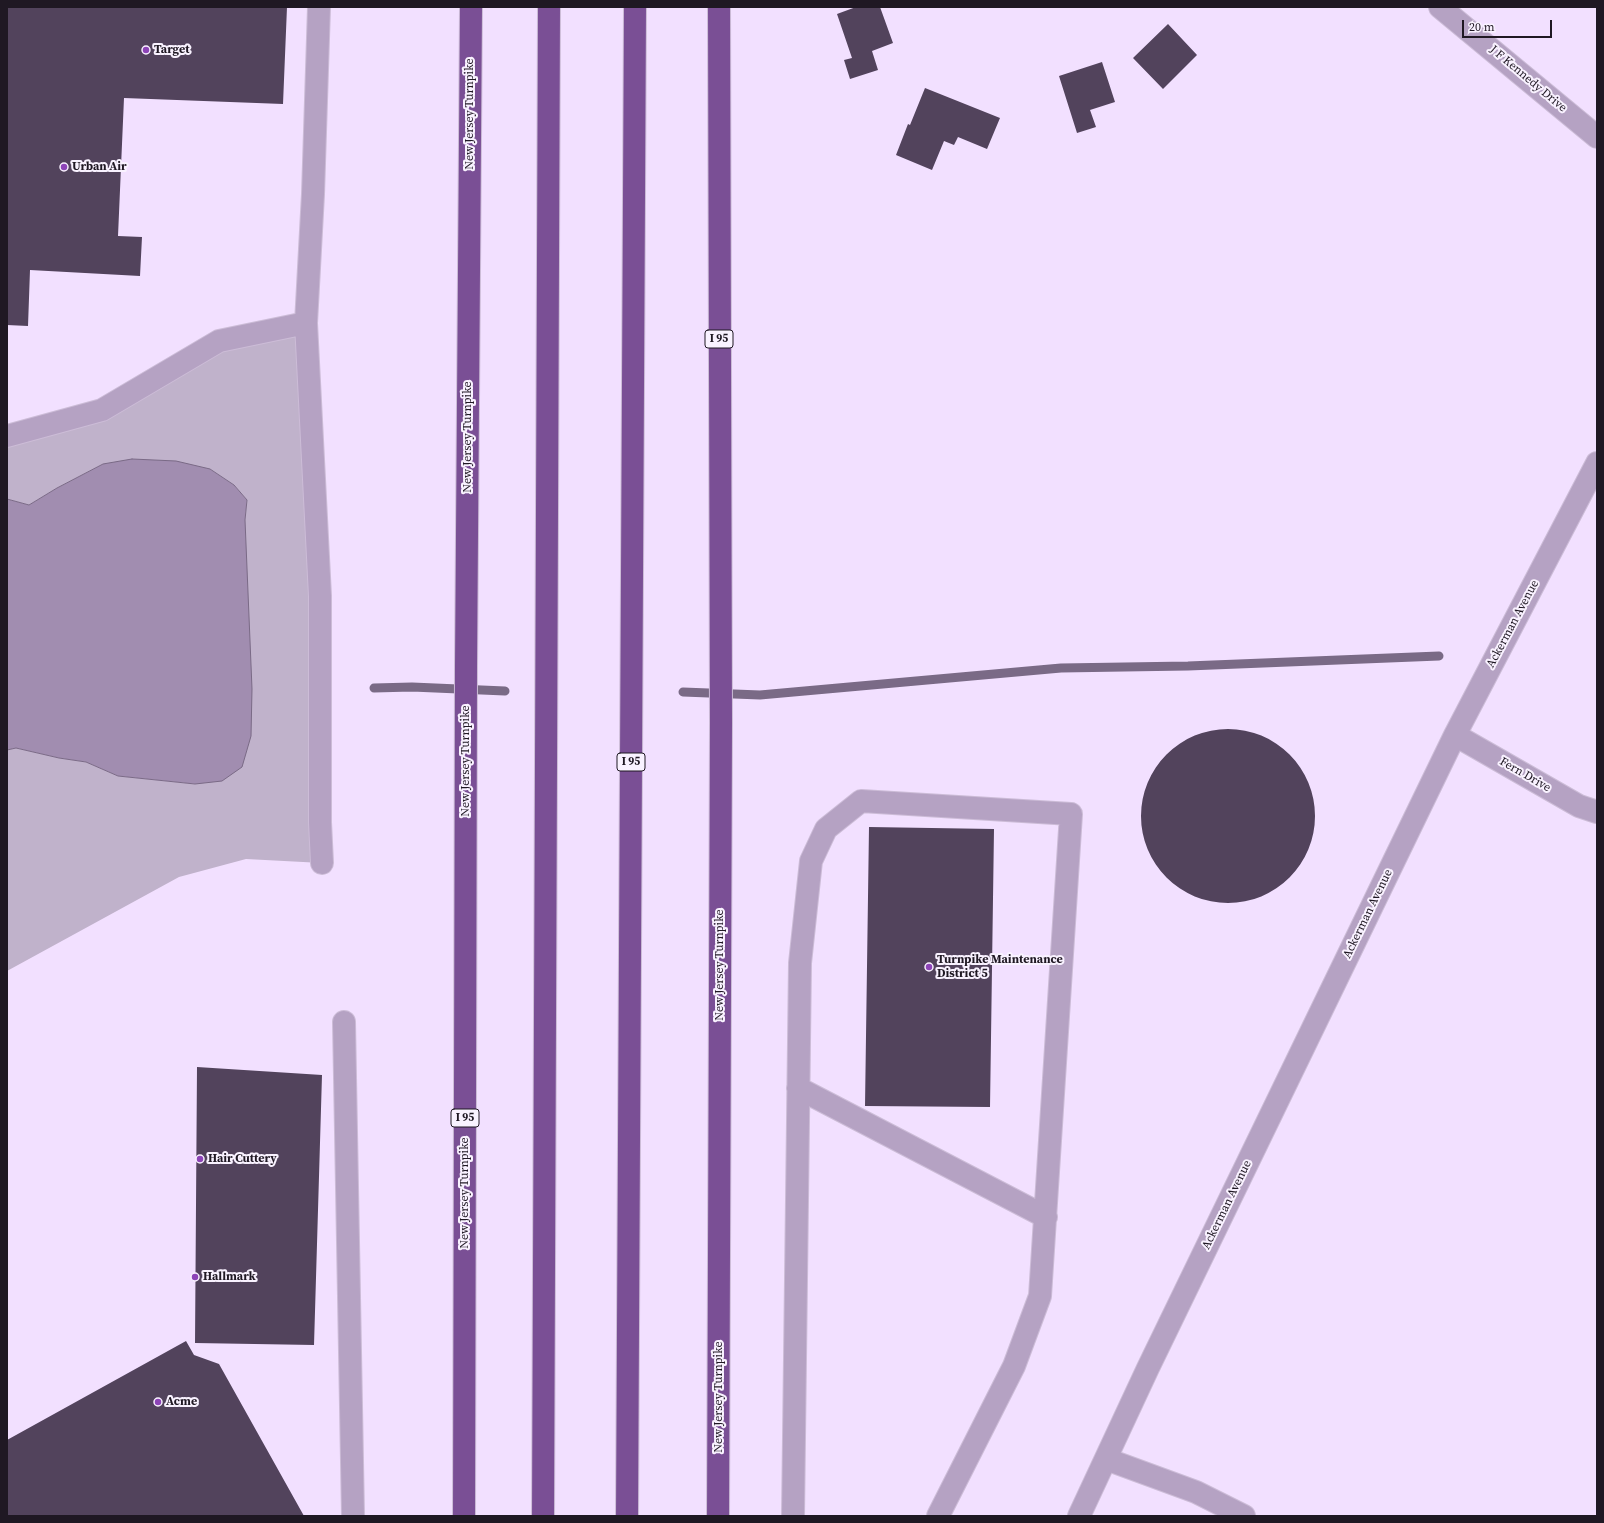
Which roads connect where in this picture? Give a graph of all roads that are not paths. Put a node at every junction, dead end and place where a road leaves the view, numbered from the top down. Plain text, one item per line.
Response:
1 (319, 7) edge
2 (471, 7) edge
3 (549, 7) edge
4 (635, 7) edge
5 (719, 7) edge
6 (1440, 7) edge
7 (1597, 137) edge
8 (306, 323) junction
9 (7, 436) edge
10 (1597, 463) edge
11 (1455, 735) junction
12 (1597, 812) edge
13 (322, 863) dead end
14 (344, 1022) dead end
15 (798, 1088) junction
16 (1046, 1217) junction
17 (1106, 1459) junction
18 (353, 1516) edge
19 (464, 1516) edge
20 (543, 1516) edge
21 (627, 1516) edge
22 (718, 1516) edge
23 (793, 1516) edge
24 (938, 1516) edge
25 (1079, 1516) edge
26 (1244, 1516) edge

1 - 8 street
2 - 19 highway, New Jersey Turnpike / I 95
3 - 20 highway
4 - 21 highway, I 95
5 - 22 highway, New Jersey Turnpike / I 95
6 - 7 street, J F Kennedy Drive
8 - 9 street
8 - 13 street
10 - 11 street, Ackerman Avenue
11 - 12 street, Fern Drive
11 - 17 street, Ackerman Avenue
14 - 18 street
15 - 16 street
15 - 16 street
15 - 23 street
16 - 24 street
17 - 25 street, Ackerman Avenue
17 - 26 street

